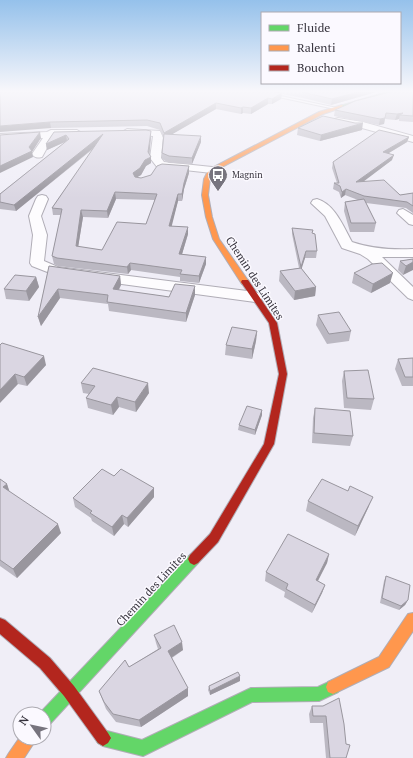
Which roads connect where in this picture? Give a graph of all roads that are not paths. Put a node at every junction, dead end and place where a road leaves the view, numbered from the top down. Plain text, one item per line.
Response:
1 (294, 127) edge
2 (371, 127) edge
3 (115, 132) edge
4 (51, 133) junction
5 (91, 133) edge
6 (0, 137) edge
7 (413, 139) edge
8 (38, 155) dead end
9 (212, 170) junction
10 (42, 199) dead end
11 (317, 204) dead end
12 (403, 213) dead end
13 (413, 221) edge
14 (365, 251) junction
15 (413, 253) edge
16 (413, 295) edge
17 (255, 297) junction
18 (413, 619) edge
19 (0, 625) edge
20 (69, 691) junction
21 (52, 711) edge
22 (23, 746) edge
23 (14, 758) edge

1 - 9 street
2 - 7 street
3 - 9 street
4 - 5 street
4 - 6 street
4 - 8 street
9 - 17 street, Chemin des Limites
10 - 17 street
11 - 14 street
12 - 13 street
14 - 15 street
14 - 16 street
17 - 20 street, Chemin des Limites
18 - 20 street
19 - 20 street
20 - 21 street, Chemin des Limites
22 - 23 street

